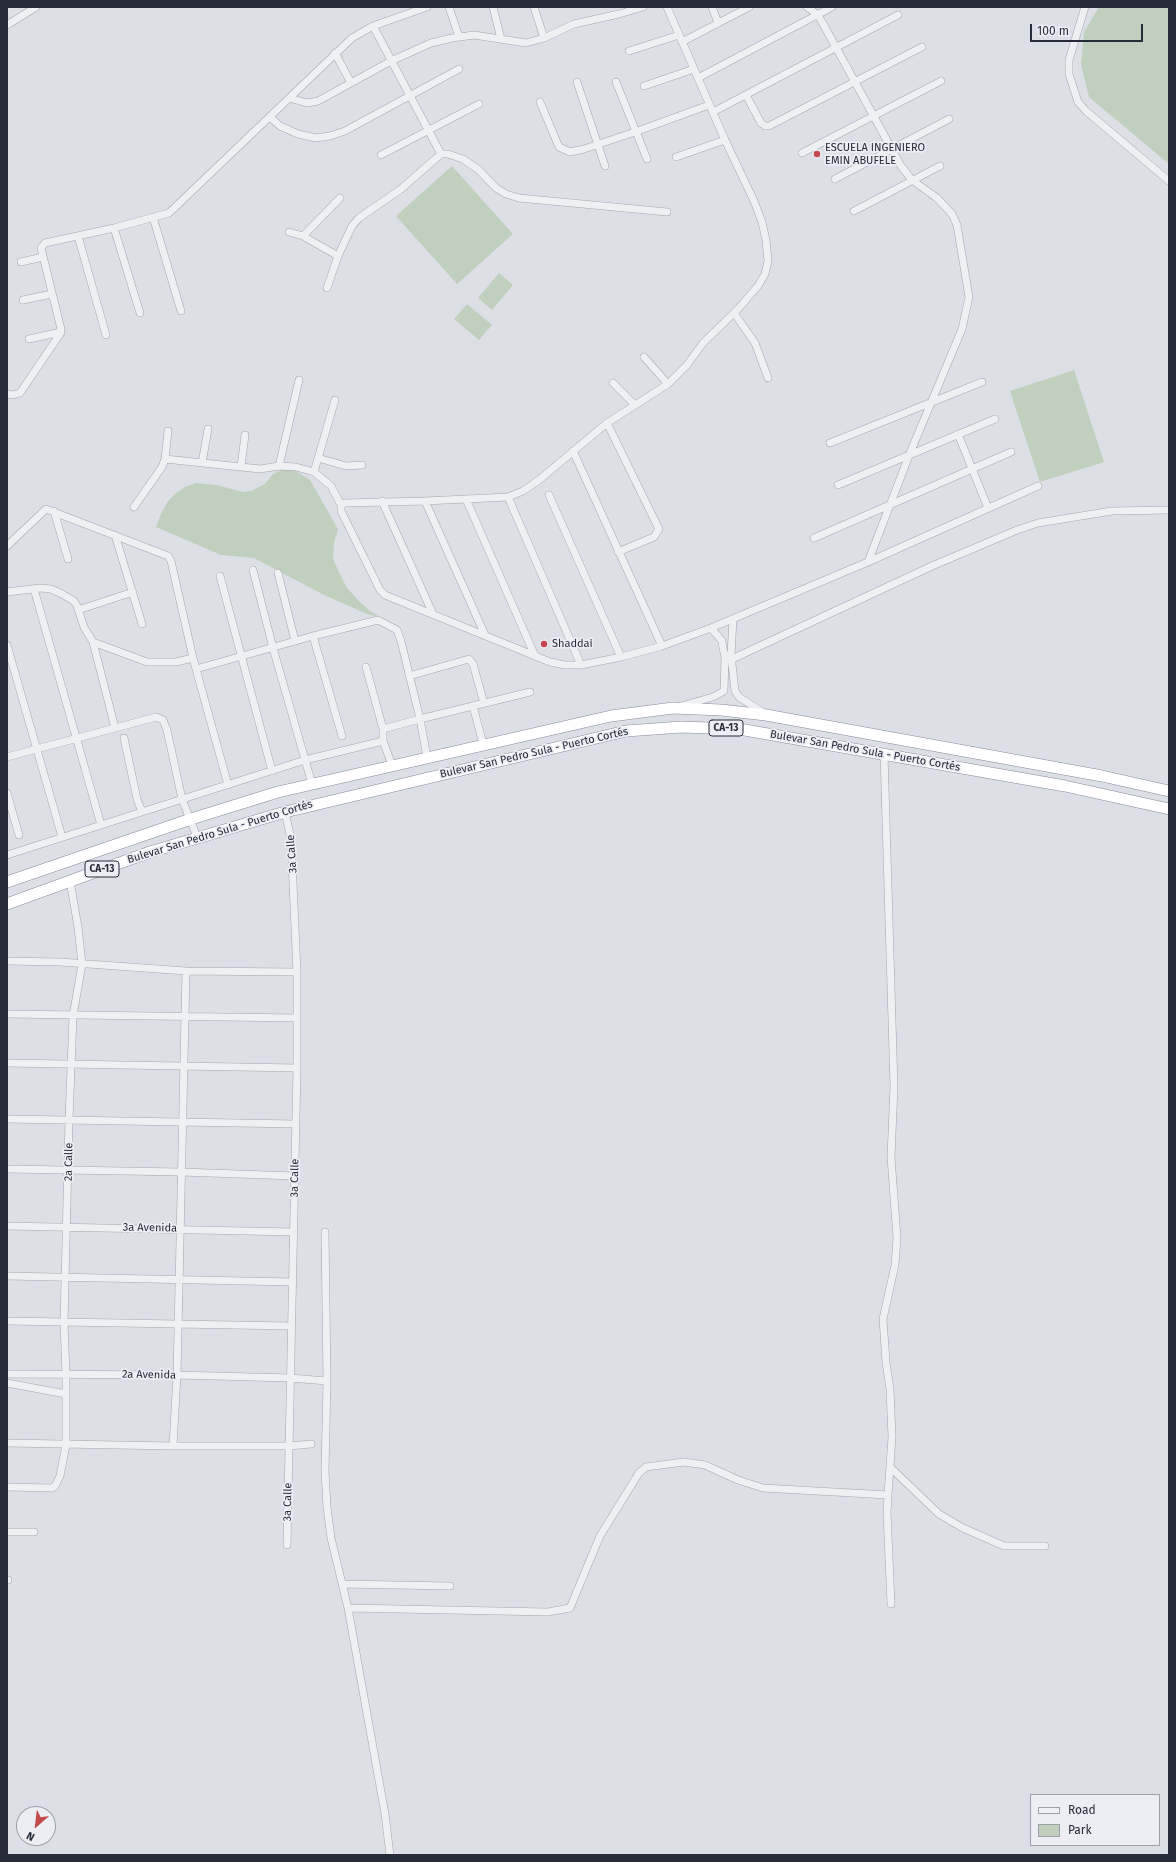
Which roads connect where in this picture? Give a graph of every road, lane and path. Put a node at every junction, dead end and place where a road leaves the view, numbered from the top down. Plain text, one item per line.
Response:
1 (36, 7) edge
2 (427, 7) edge
3 (450, 7) edge
4 (493, 7) edge
5 (534, 7) edge
6 (643, 7) edge
7 (667, 7) edge
8 (712, 7) edge
9 (749, 7) edge
10 (807, 7) edge
11 (832, 7) edge
12 (1085, 7) edge
13 (818, 15) junction
14 (898, 15) dead end
15 (718, 23) junction
16 (7, 25) edge
17 (373, 26) junction
18 (459, 37) junction
19 (544, 38) junction
20 (680, 38) junction
21 (501, 39) junction
22 (922, 47) dead end
23 (836, 48) junction
24 (629, 52) dead end
25 (335, 53) junction
26 (391, 61) junction
27 (458, 69) dead end
28 (694, 69) junction
29 (698, 78) junction
30 (855, 81) junction
31 (941, 81) dead end
32 (577, 82) dead end
33 (616, 82) dead end
34 (351, 83) junction
35 (644, 86) dead end
36 (410, 96) junction
37 (746, 96) junction
38 (289, 98) junction
39 (540, 102) dead end
40 (479, 104) dead end
41 (709, 104) junction
42 (713, 112) junction
43 (873, 116) junction
44 (270, 117) junction
45 (949, 119) dead end
46 (428, 131) junction
47 (635, 132) junction
48 (725, 140) junction
49 (597, 144) junction
50 (891, 149) junction
51 (802, 153) dead end
52 (441, 154) junction
53 (381, 155) dead end
54 (676, 157) dead end
55 (647, 159) dead end
56 (605, 166) dead end
57 (940, 166) dead end
58 (835, 179) dead end
59 (912, 180) junction
60 (1169, 181) edge
61 (340, 198) dead end
62 (854, 211) dead end
63 (667, 212) dead end
64 (153, 217) junction
65 (114, 228) junction
66 (289, 232) dead end
67 (78, 236) junction
68 (303, 236) junction
69 (43, 256) junction
70 (338, 256) junction
71 (21, 262) dead end
72 (327, 288) dead end
73 (52, 294) junction
74 (23, 300) dead end
75 (181, 311) dead end
76 (140, 313) dead end
77 (734, 313) junction
78 (60, 332) junction
79 (106, 334) dead end
80 (29, 339) dead end
81 (644, 357) dead end
82 (768, 378) dead end
83 (299, 380) dead end
84 (982, 382) dead end
85 (613, 383) dead end
86 (668, 384) junction
87 (7, 394) edge
88 (334, 400) dead end
89 (931, 402) junction
90 (636, 405) junction
91 (995, 419) dead end
92 (607, 423) junction
93 (208, 429) dead end
94 (168, 431) dead end
95 (958, 434) junction
96 (245, 435) dead end
97 (830, 443) dead end
98 (573, 451) junction
99 (1011, 452) dead end
100 (910, 454) junction
101 (165, 458) junction
102 (318, 458) junction
103 (202, 463) junction
104 (362, 465) dead end
105 (279, 466) junction
106 (241, 467) junction
107 (972, 469) junction
108 (314, 472) junction
109 (838, 485) dead end
110 (1038, 486) dead end
111 (549, 495) dead end
112 (508, 497) junction
113 (466, 499) junction
114 (382, 501) junction
115 (425, 501) junction
116 (341, 505) junction
117 (889, 506) junction
118 (134, 507) dead end
119 (988, 508) junction
120 (1169, 510) edge
121 (54, 511) junction
122 (115, 535) junction
123 (814, 538) dead end
124 (7, 546) edge
125 (618, 552) junction
126 (68, 559) dead end
127 (868, 562) junction
128 (252, 570) dead end
129 (278, 573) dead end
130 (220, 576) dead end
131 (34, 589) junction
132 (7, 592) edge
133 (133, 592) junction
134 (78, 610) junction
135 (433, 614) junction
136 (733, 620) junction
137 (142, 624) dead end
138 (711, 628) junction
139 (485, 635) junction
140 (313, 636) junction
141 (296, 641) junction
142 (93, 642) junction
143 (7, 645) edge
144 (662, 646) junction
145 (273, 648) junction
146 (536, 656) junction
147 (240, 657) junction
148 (621, 657) junction
149 (193, 658) junction
150 (732, 659) junction
151 (581, 665) junction
152 (366, 667) dead end
153 (196, 669) junction
154 (409, 676) junction
155 (530, 692) dead end
156 (484, 703) junction
157 (473, 706) junction
158 (674, 708) junction
159 (766, 715) junction
160 (420, 719) junction
161 (116, 728) junction
162 (383, 729) junction
163 (342, 736) dead end
164 (124, 738) dead end
165 (76, 739) junction
166 (383, 740) junction
167 (483, 744) junction
168 (932, 745) junction
169 (37, 749) junction
170 (884, 754) junction
171 (993, 756) junction
172 (7, 757) edge
173 (427, 757) junction
174 (305, 760) junction
175 (392, 765) junction
176 (956, 767) junction
177 (272, 771) junction
178 (312, 784) junction
179 (228, 785) junction
180 (1169, 790) edge
181 (7, 793) edge
182 (182, 799) junction
183 (1169, 809) edge
184 (142, 812) junction
185 (285, 812) junction
186 (191, 819) junction
187 (101, 825) junction
188 (19, 835) dead end
189 (62, 837) junction
190 (197, 837) junction
191 (7, 855) edge
192 (70, 881) junction
193 (7, 882) edge
194 (7, 904) edge
195 (7, 961) edge
196 (82, 964) junction
197 (186, 971) junction
198 (298, 972) junction
199 (7, 1014) edge
200 (73, 1016) junction
201 (184, 1016) junction
202 (297, 1018) junction
203 (7, 1063) edge
204 (72, 1064) junction
205 (184, 1066) junction
206 (297, 1068) junction
207 (7, 1119) edge
208 (69, 1120) junction
209 (182, 1122) junction
210 (296, 1124) junction
211 (7, 1169) edge
212 (69, 1170) junction
213 (182, 1172) junction
214 (295, 1176) junction
215 (7, 1226) edge
216 (67, 1227) junction
217 (179, 1229) junction
218 (294, 1232) junction
219 (326, 1232) dead end
220 (7, 1276) edge
221 (66, 1278) junction
222 (179, 1281) junction
223 (292, 1282) junction
224 (7, 1321) edge
225 (64, 1323) junction
226 (178, 1324) junction
227 (291, 1326) junction
228 (7, 1374) edge
229 (66, 1374) junction
230 (178, 1375) junction
231 (290, 1378) junction
232 (327, 1381) junction
233 (7, 1383) edge
234 (66, 1394) junction
235 (7, 1443) edge
236 (311, 1444) dead end
237 (66, 1445) junction
238 (173, 1446) junction
239 (289, 1446) junction
240 (891, 1468) junction
241 (7, 1487) edge
242 (888, 1495) junction
243 (7, 1532) edge
244 (34, 1532) dead end
245 (286, 1545) dead end
246 (1045, 1546) dead end
247 (343, 1584) junction
248 (450, 1586) dead end
249 (891, 1604) dead end
250 (348, 1608) junction
251 (390, 1855) edge

1 - 16 street
2 - 17 street
3 - 18 street
4 - 21 street
5 - 19 street
6 - 19 street
7 - 20 street
8 - 15 street
9 - 15 street
10 - 13 street
11 - 13 street
12 - 60 street
13 - 23 street
13 - 29 street
14 - 23 street
15 - 20 street
17 - 25 street
17 - 26 street
18 - 21 street
18 - 26 street
19 - 21 street
20 - 24 street
20 - 28 street
22 - 30 street
23 - 30 street
23 - 37 street
25 - 34 street
25 - 38 street
26 - 34 street
26 - 36 street
27 - 36 street
28 - 29 street
28 - 35 street
29 - 41 street
30 - 37 street
30 - 43 street
31 - 43 street
32 - 49 street
33 - 47 street
34 - 38 street
36 - 44 street
36 - 46 street
37 - 42 street
38 - 44 street
39 - 49 street
40 - 46 street
41 - 42 street
41 - 47 street
42 - 48 street
43 - 50 street
43 - 51 street
44 - 64 street
45 - 50 street
46 - 52 street
46 - 53 street
47 - 49 street
47 - 55 street
48 - 54 street
48 - 77 street
49 - 56 street
50 - 58 street
50 - 59 street
52 - 63 street
52 - 70 street
57 - 59 street
59 - 62 street
59 - 89 street
61 - 68 street
64 - 65 street
64 - 75 street
65 - 67 street
65 - 76 street
66 - 68 street
67 - 69 street
67 - 79 street
68 - 70 street
69 - 71 street
69 - 73 street
70 - 72 street
73 - 74 street
73 - 78 street
77 - 82 street
77 - 86 street
78 - 80 street
78 - 87 street
81 - 86 street
83 - 105 street
84 - 89 street
85 - 90 street
86 - 90 street
88 - 102 street
89 - 97 street
89 - 100 street
90 - 92 street
91 - 95 street
92 - 98 street
92 - 125 street
93 - 103 street
94 - 101 street
95 - 100 street
95 - 107 street
96 - 106 street
98 - 112 street
98 - 125 street
99 - 107 street
100 - 109 street
100 - 117 street
101 - 103 street
101 - 118 street
102 - 104 street
102 - 108 street
103 - 106 street
105 - 106 street
105 - 108 street
107 - 117 street
107 - 119 street
108 - 116 street
110 - 119 street
111 - 148 street
112 - 113 street
112 - 151 street
113 - 115 street
113 - 146 street
114 - 115 street
114 - 116 street
114 - 135 street
115 - 139 street
116 - 135 street
117 - 123 street
117 - 127 street
119 - 127 street
120 - 150 street
121 - 122 street
121 - 124 street
121 - 126 street
122 - 133 street
122 - 149 street
125 - 144 street
127 - 136 street
128 - 145 street
129 - 141 street
130 - 147 street
131 - 132 street
131 - 134 street
131 - 165 street
133 - 134 street
133 - 137 street
134 - 142 street
135 - 139 street
136 - 138 street
136 - 150 street
138 - 144 street
138 - 158 street
139 - 146 street
140 - 141 street
140 - 154 street
140 - 163 street
141 - 145 street
142 - 149 street
142 - 161 street
143 - 169 street
144 - 148 street
145 - 147 street
145 - 174 street
146 - 151 street
147 - 153 street
147 - 177 street
148 - 151 street
149 - 153 street
150 - 159 street
152 - 162 street
153 - 179 street
154 - 156 street
154 - 160 street
155 - 156 street
156 - 157 street
157 - 160 street
157 - 167 street
158 - 159 highway, Bulevar San Pedro Sula - Puerto Cortés / CA-13
158 - 167 highway, Bulevar San Pedro Sula - Puerto Cortés / CA-13
159 - 168 highway, Bulevar San Pedro Sula - Puerto Cortés / CA-13
160 - 162 street
160 - 173 street
161 - 165 street
161 - 182 street
162 - 166 street
164 - 184 street
165 - 169 street
165 - 187 street
166 - 174 street
166 - 175 street
167 - 173 highway, Bulevar San Pedro Sula - Puerto Cortés / CA-13
168 - 170 highway
168 - 171 highway, Bulevar San Pedro Sula - Puerto Cortés / CA-13
169 - 172 street
169 - 189 street
170 - 176 highway, Bulevar San Pedro Sula - Puerto Cortés / CA-13
170 - 185 highway, Bulevar San Pedro Sula - Puerto Cortés / CA-13
170 - 240 street
171 - 176 highway
171 - 180 highway, Bulevar San Pedro Sula - Puerto Cortés / CA-13
173 - 175 highway, Bulevar San Pedro Sula - Puerto Cortés / CA-13
174 - 177 street
174 - 178 street
175 - 178 highway, Bulevar San Pedro Sula - Puerto Cortés / CA-13
176 - 183 highway, Bulevar San Pedro Sula - Puerto Cortés / CA-13
177 - 179 street
178 - 186 highway, Bulevar San Pedro Sula - Puerto Cortés / CA-13
179 - 182 street
181 - 188 street
182 - 184 street
182 - 186 street
184 - 187 street
185 - 190 highway, Bulevar San Pedro Sula - Puerto Cortés / CA-13
185 - 198 street, 3a Calle
186 - 190 street
186 - 193 highway, Bulevar San Pedro Sula - Puerto Cortés / CA-13
187 - 189 street
189 - 191 street
190 - 192 highway, Bulevar San Pedro Sula - Puerto Cortés / CA-13
192 - 194 highway, Bulevar San Pedro Sula - Puerto Cortés / CA-13
192 - 196 street, 2a Calle
195 - 196 street
196 - 197 street
196 - 200 street, 2a Calle
197 - 198 street
197 - 201 street
198 - 202 street, 3a Calle
199 - 200 street
200 - 201 street
200 - 204 street, 2a Calle
201 - 202 street
201 - 205 street
202 - 206 street, 3a Calle
203 - 204 street
204 - 205 street
204 - 208 street, 2a Calle
205 - 206 street
205 - 209 street
206 - 210 street, 3a Calle
207 - 208 street
208 - 209 street
208 - 212 street, 2a Calle
209 - 210 street
209 - 213 street
210 - 214 street, 3a Calle
211 - 212 street
212 - 213 street
212 - 216 street, 2a Calle
213 - 214 street
213 - 217 street
214 - 218 street, 3a Calle
215 - 216 street, 3a Avenida
216 - 217 street, 3a Avenida
216 - 221 street, 2a Calle
217 - 218 street, 3a Avenida
217 - 222 street
218 - 223 street, 3a Calle
219 - 232 street
220 - 221 street
221 - 222 street
221 - 225 street, 2a Calle
222 - 223 street
222 - 226 street
223 - 227 street, 3a Calle
224 - 225 street
225 - 226 street
225 - 229 street, 2a Calle
226 - 227 street
226 - 230 street
227 - 231 street, 3a Calle
228 - 229 street, 2a Avenida
229 - 230 street, 2a Avenida
229 - 234 street, 2a Calle
230 - 231 street, 2a Avenida
230 - 238 street
231 - 232 street, 2a Avenida
231 - 239 street, 3a Calle
232 - 247 street
233 - 234 street
234 - 237 street, 2a Calle
235 - 237 street
236 - 239 street
237 - 238 street
237 - 241 street, 2a Calle
238 - 239 street
239 - 245 street, 3a Calle
240 - 242 street
240 - 246 street
242 - 249 street
242 - 250 street
243 - 244 street
247 - 248 street
247 - 250 street
250 - 251 street

